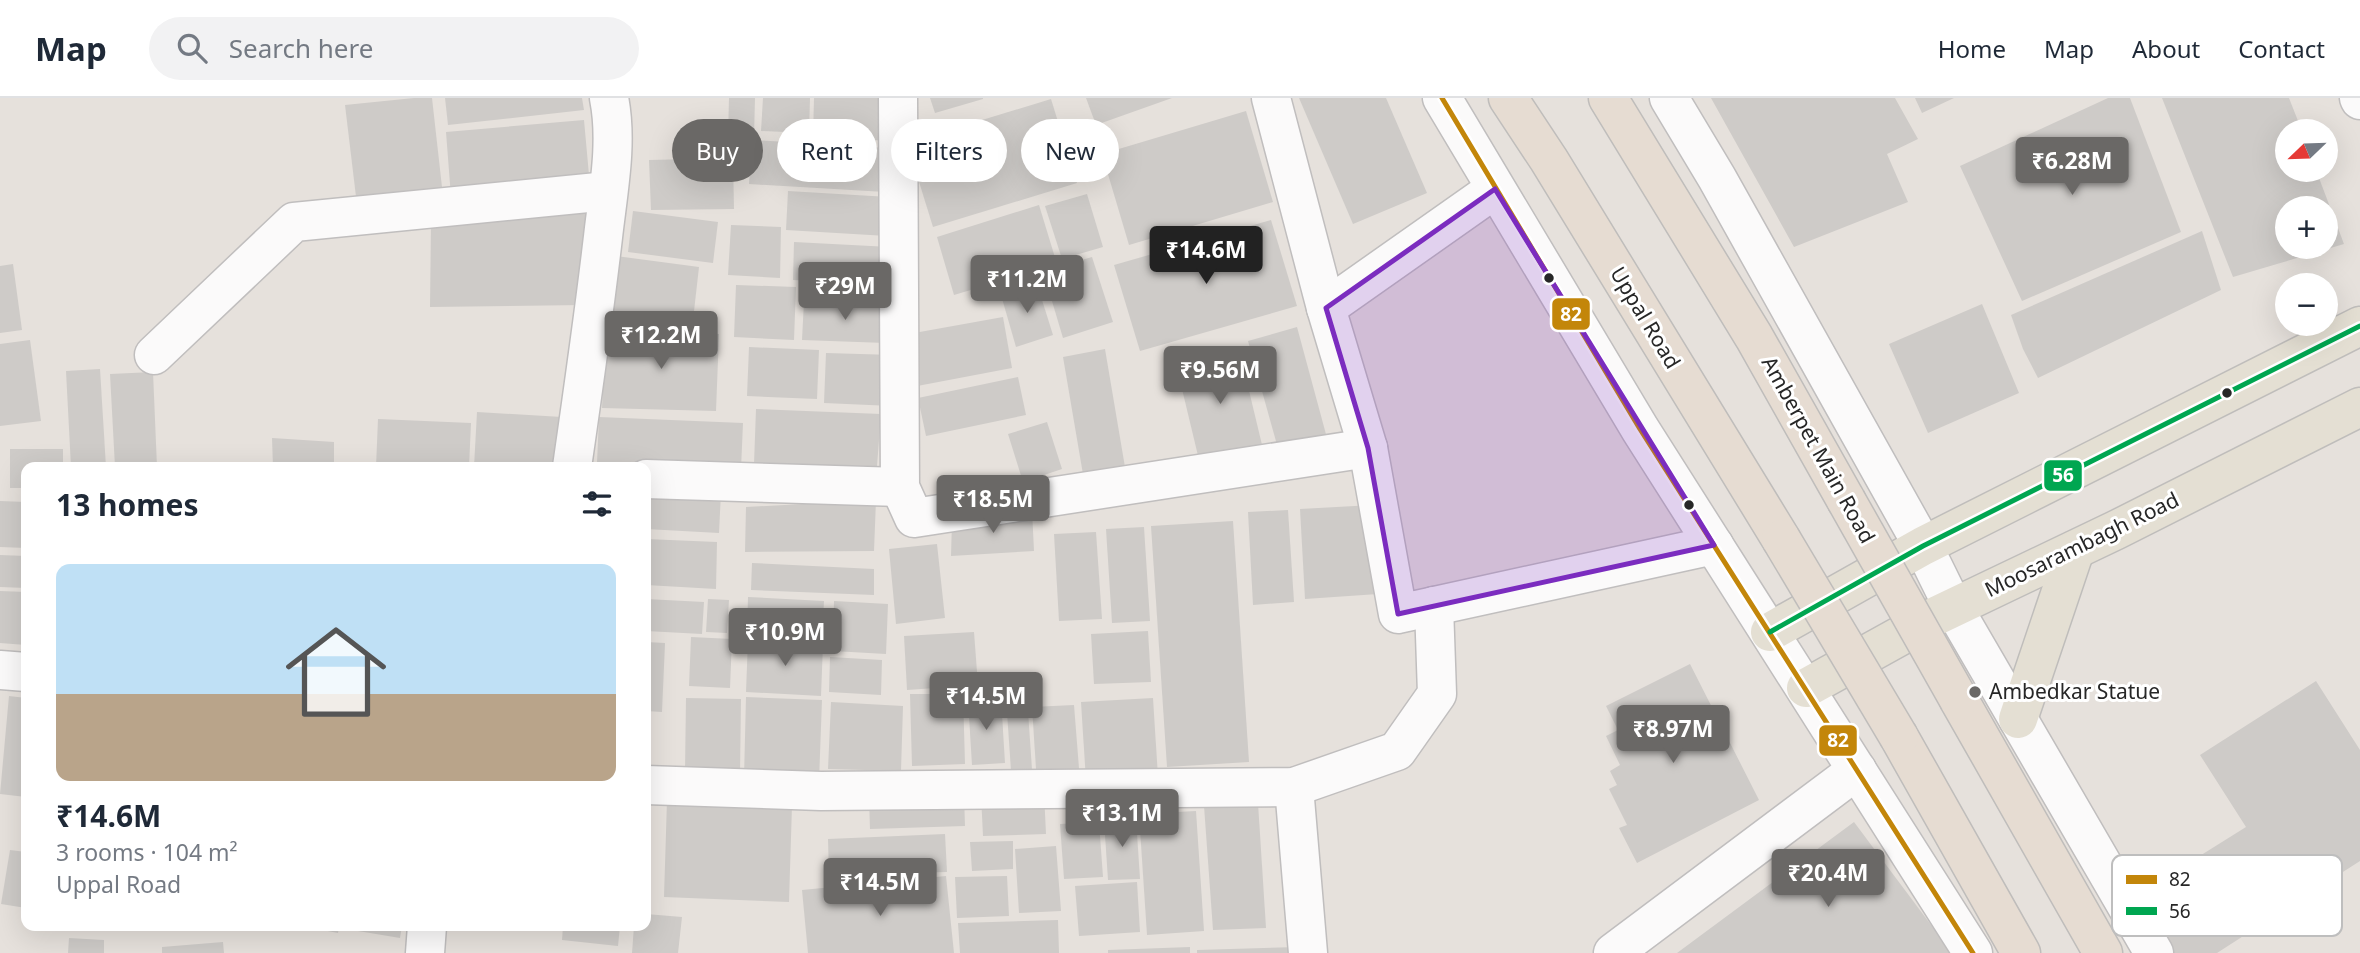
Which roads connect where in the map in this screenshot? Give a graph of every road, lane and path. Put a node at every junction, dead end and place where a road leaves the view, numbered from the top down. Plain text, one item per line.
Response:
1 (609, 98) edge
2 (898, 98) edge
3 (1271, 98) edge
4 (1442, 98) edge
5 (1508, 98) edge
6 (1608, 98) edge
7 (1669, 98) edge
8 (1495, 189) junction
9 (608, 191) junction
10 (1326, 308) junction
11 (2360, 326) edge
12 (155, 355) dead end
13 (2360, 407) edge
14 (1368, 448) junction
15 (573, 462) edge
16 (651, 479) edge
17 (900, 487) junction
18 (1714, 545) junction
19 (1923, 546) junction
20 (2075, 550) junction
21 (1434, 606) junction
22 (1953, 607) junction
23 (1770, 632) junction
24 (0, 670) edge
25 (21, 671) edge
26 (1806, 688) junction
27 (2018, 719) junction
28 (1857, 770) junction
29 (651, 786) edge
30 (1294, 787) junction
31 (2112, 881) edge
32 (427, 931) edge
33 (2144, 936) edge
34 (425, 953) edge
35 (1308, 953) edge
36 (1613, 953) edge
37 (1973, 953) edge
38 (2021, 953) edge
39 (2103, 953) edge
40 (2154, 953) edge

1 - 9 street
2 - 17 street
3 - 10 street
4 - 8 street
5 - 38 highway, Uppal Road, bridge
6 - 39 highway, Amberpet Main Road, bridge
7 - 19 street
8 - 10 street
8 - 18 street
9 - 12 street
9 - 15 street
10 - 14 street
11 - 19 main road
13 - 20 main road, Moosarambagh Road
14 - 17 street
14 - 21 street
16 - 17 street
18 - 21 street
18 - 23 street
19 - 22 street
19 - 23 main road
20 - 22 main road, Moosarambagh Road
20 - 27 main road
21 - 30 street
22 - 26 main road, Moosarambagh Road
22 - 27 street
23 - 26 street
24 - 25 street
26 - 28 street
27 - 31 street
28 - 36 street
28 - 37 street
29 - 30 street
30 - 35 street
32 - 34 street
33 - 40 street

